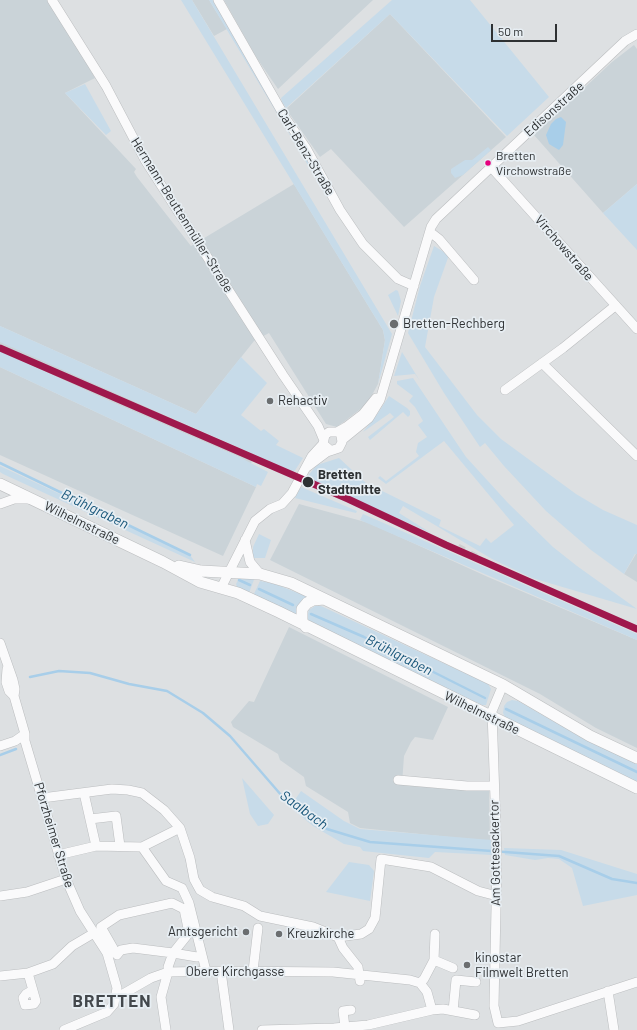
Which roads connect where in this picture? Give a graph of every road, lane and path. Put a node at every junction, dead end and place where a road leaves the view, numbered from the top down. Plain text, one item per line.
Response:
1 (52, 0) edge
2 (218, 0) edge
3 (637, 34) edge
4 (491, 167) junction
5 (430, 232) junction
6 (474, 280) dead end
7 (414, 286) junction
8 (615, 306) junction
9 (637, 329) edge
10 (542, 363) junction
11 (505, 390) dead end
12 (331, 437) junction
13 (330, 450) junction
14 (637, 456) edge
15 (306, 467) junction
16 (0, 484) edge
17 (32, 499) junction
18 (0, 504) edge
19 (245, 540) junction
20 (163, 562) junction
21 (230, 572) junction
22 (260, 574) junction
23 (221, 588) junction
24 (324, 599) junction
25 (306, 627) junction
26 (0, 643) edge
27 (503, 685) junction
28 (492, 718) junction
29 (25, 734) junction
30 (0, 746) edge
31 (637, 758) edge
32 (398, 780) dead end
33 (494, 786) junction
34 (637, 788) edge
35 (84, 793) junction
36 (42, 798) junction
37 (90, 820) junction
38 (180, 828) junction
39 (96, 846) junction
40 (120, 846) junction
41 (142, 847) junction
42 (58, 855) junction
43 (66, 879) junction
44 (194, 879) junction
45 (182, 888) junction
46 (0, 896) edge
47 (497, 896) junction
48 (258, 928) dead end
49 (94, 933) junction
50 (435, 934) dead end
51 (338, 937) junction
52 (174, 953) junction
53 (197, 957) dead end
54 (434, 960) junction
55 (168, 970) junction
56 (253, 970) junction
57 (206, 971) junction
58 (221, 971) junction
59 (453, 972) junction
60 (28, 973) junction
61 (0, 976) edge
62 (360, 978) junction
63 (422, 980) junction
64 (476, 982) dead end
65 (637, 982) edge
66 (33, 990) dead end
67 (608, 991) junction
68 (116, 998) junction
69 (351, 1010) dead end
70 (432, 1010) junction
71 (453, 1010) junction
72 (475, 1015) dead end
73 (345, 1027) junction
74 (495, 1027) edge
75 (368, 1028) edge
76 (64, 1030) edge
77 (166, 1030) edge
78 (229, 1030) edge
79 (262, 1030) edge
80 (614, 1030) edge

1 - 12 street, Hermann-Beuttenmüller-Straße
2 - 7 street, Carl-Benz-Straße
3 - 4 street, Edisonstraße
4 - 5 street, Edisonstraße
4 - 8 street, Virchowstraße
5 - 6 street
5 - 7 street, Edisonstraße
7 - 12 street
8 - 9 street, Virchowstraße
8 - 10 street
10 - 11 street
10 - 14 street
12 - 13 street, Hermann-Beuttenmüller-Straße
12 - 13 street
12 - 15 street
13 - 15 street
15 - 19 street
16 - 17 main road, Wilhelmstraße
17 - 18 street
17 - 20 main road, Wilhelmstraße
19 - 21 street
19 - 22 street
20 - 21 main road, Wilhelmstraße
20 - 23 main road, Wilhelmstraße
21 - 22 main road, Wilhelmstraße
21 - 23 street
22 - 24 main road, Wilhelmstraße
23 - 25 main road, Wilhelmstraße
24 - 25 main road
24 - 27 main road, Wilhelmstraße
25 - 28 main road, Wilhelmstraße
26 - 29 street, Pforzheimer Straße
27 - 28 street, Am Gottesackertor
27 - 31 main road, Wilhelmstraße
28 - 33 street, Am Gottesackertor
28 - 34 main road, Wilhelmstraße
29 - 30 street
29 - 36 street, Pforzheimer Straße
32 - 33 street
33 - 47 street, Am Gottesackertor
35 - 36 street
35 - 37 street
35 - 38 street
36 - 42 street, Pforzheimer Straße
37 - 39 street
37 - 40 street
38 - 41 street
38 - 44 street
39 - 40 street
39 - 42 street
40 - 41 street
41 - 45 street
42 - 43 street, Pforzheimer Straße
43 - 46 street
43 - 49 street, Pforzheimer Straße
44 - 45 street
44 - 51 street
45 - 57 street
47 - 51 street
47 - 74 street, Am Gottesackertor
48 - 56 street
49 - 60 street
49 - 68 street, Pforzheimer Straße
50 - 54 street
51 - 62 street
52 - 52 street
52 - 53 street
52 - 55 street
54 - 59 street
54 - 63 street
55 - 57 street, Obere Kirchgasse
55 - 68 street, Obere Kirchgasse
55 - 77 street
56 - 58 street, Obere Kirchgasse
56 - 62 street, Obere Kirchgasse
57 - 58 street, Obere Kirchgasse
58 - 78 street
59 - 64 street
59 - 71 street
60 - 61 street
60 - 66 street
62 - 63 street, Obere Kirchgasse
63 - 70 street
65 - 67 street
67 - 74 street
67 - 80 street
68 - 76 street
69 - 73 street
70 - 71 street
70 - 75 street
71 - 72 street
73 - 75 street
73 - 79 street

